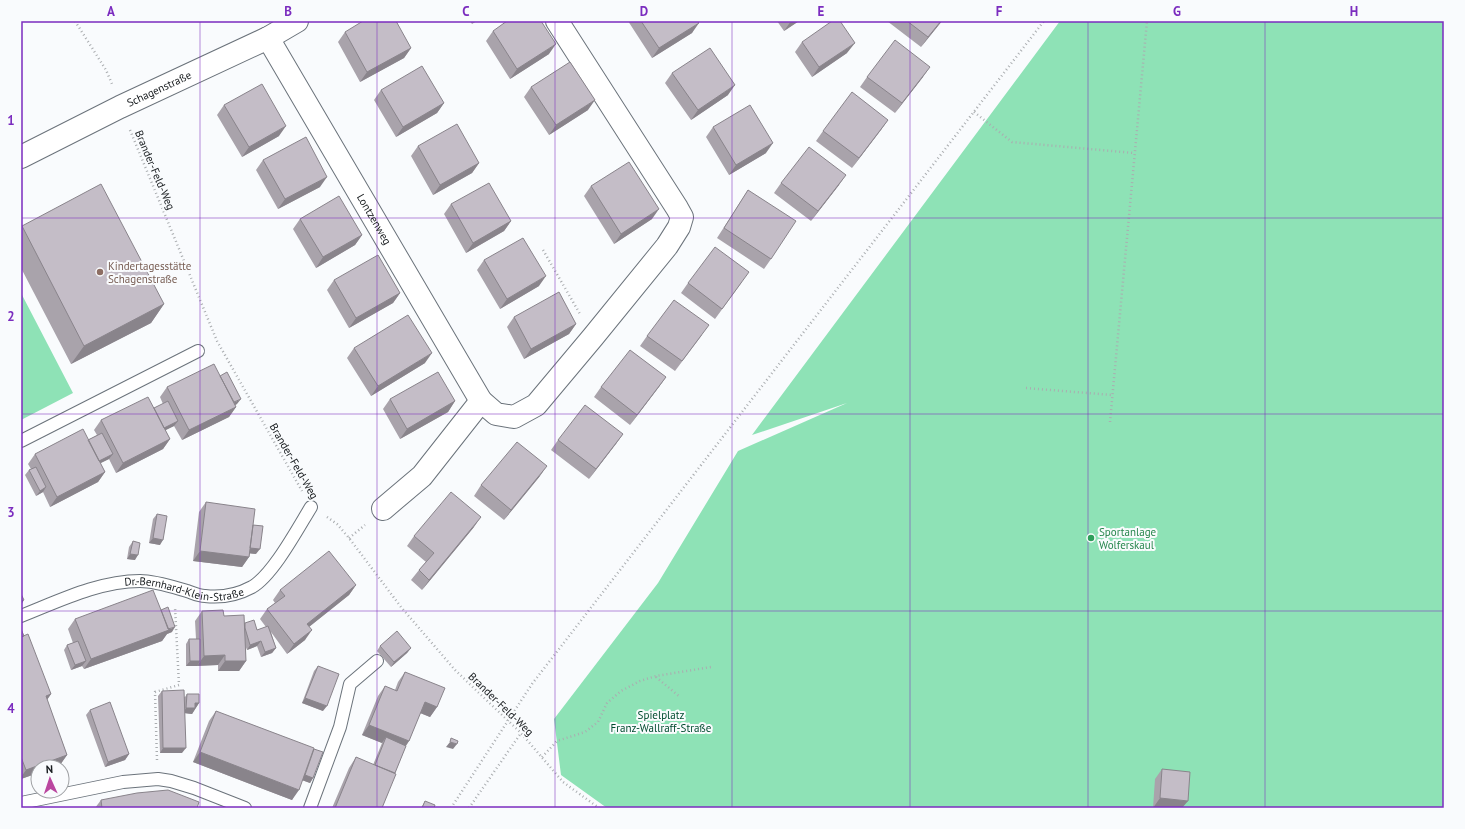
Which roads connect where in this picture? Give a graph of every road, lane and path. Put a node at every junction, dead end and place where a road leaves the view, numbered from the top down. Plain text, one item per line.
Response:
1 (75, 21) edge
2 (297, 21) edge
3 (557, 21) edge
4 (1044, 21) edge
5 (1147, 21) edge
6 (268, 38) junction
7 (120, 108) junction
8 (974, 112) junction
9 (1134, 153) junction
10 (21, 157) edge
11 (543, 250) dead end
12 (593, 337) junction
13 (198, 351) dead end
14 (1026, 388) dead end
15 (1112, 395) junction
16 (481, 401) junction
17 (1110, 422) dead end
18 (21, 441) edge
19 (311, 507) junction
20 (383, 509) dead end
21 (174, 587) junction
22 (21, 616) edge
23 (377, 661) dead end
24 (711, 667) dead end
25 (656, 676) junction
26 (680, 697) dead end
27 (508, 721) junction
28 (521, 733) junction
29 (542, 757) junction
30 (158, 779) junction
31 (21, 803) edge
32 (245, 808) edge
33 (310, 808) edge
34 (450, 808) edge
35 (469, 808) edge
36 (598, 808) edge

1 - 7 path, Brander-Feld-Weg
2 - 6 street, Schagenstraße
3 - 12 street, Lontzenweg
4 - 8 path
5 - 9 path
6 - 7 street, Schagenstraße
6 - 16 street, Lontzenweg
7 - 10 street, Schagenstraße
7 - 19 path, Brander-Feld-Weg
8 - 9 path
8 - 27 path
9 - 15 path
11 - 12 path
12 - 16 street, Lontzenweg
13 - 18 lane
14 - 15 path
15 - 17 path
16 - 20 street
19 - 21 lane, Dr.-Bernhard-Klein-Straße
19 - 27 path, Brander-Feld-Weg
21 - 22 lane, Dr.-Bernhard-Klein-Straße
21 - 30 path
23 - 33 lane
24 - 25 path
25 - 26 path
25 - 29 path
27 - 28 path, Brander-Feld-Weg
27 - 34 path
28 - 29 path, Brander-Feld-Weg
28 - 35 path
29 - 36 path, Brander-Feld-Weg
30 - 31 lane
30 - 32 lane

